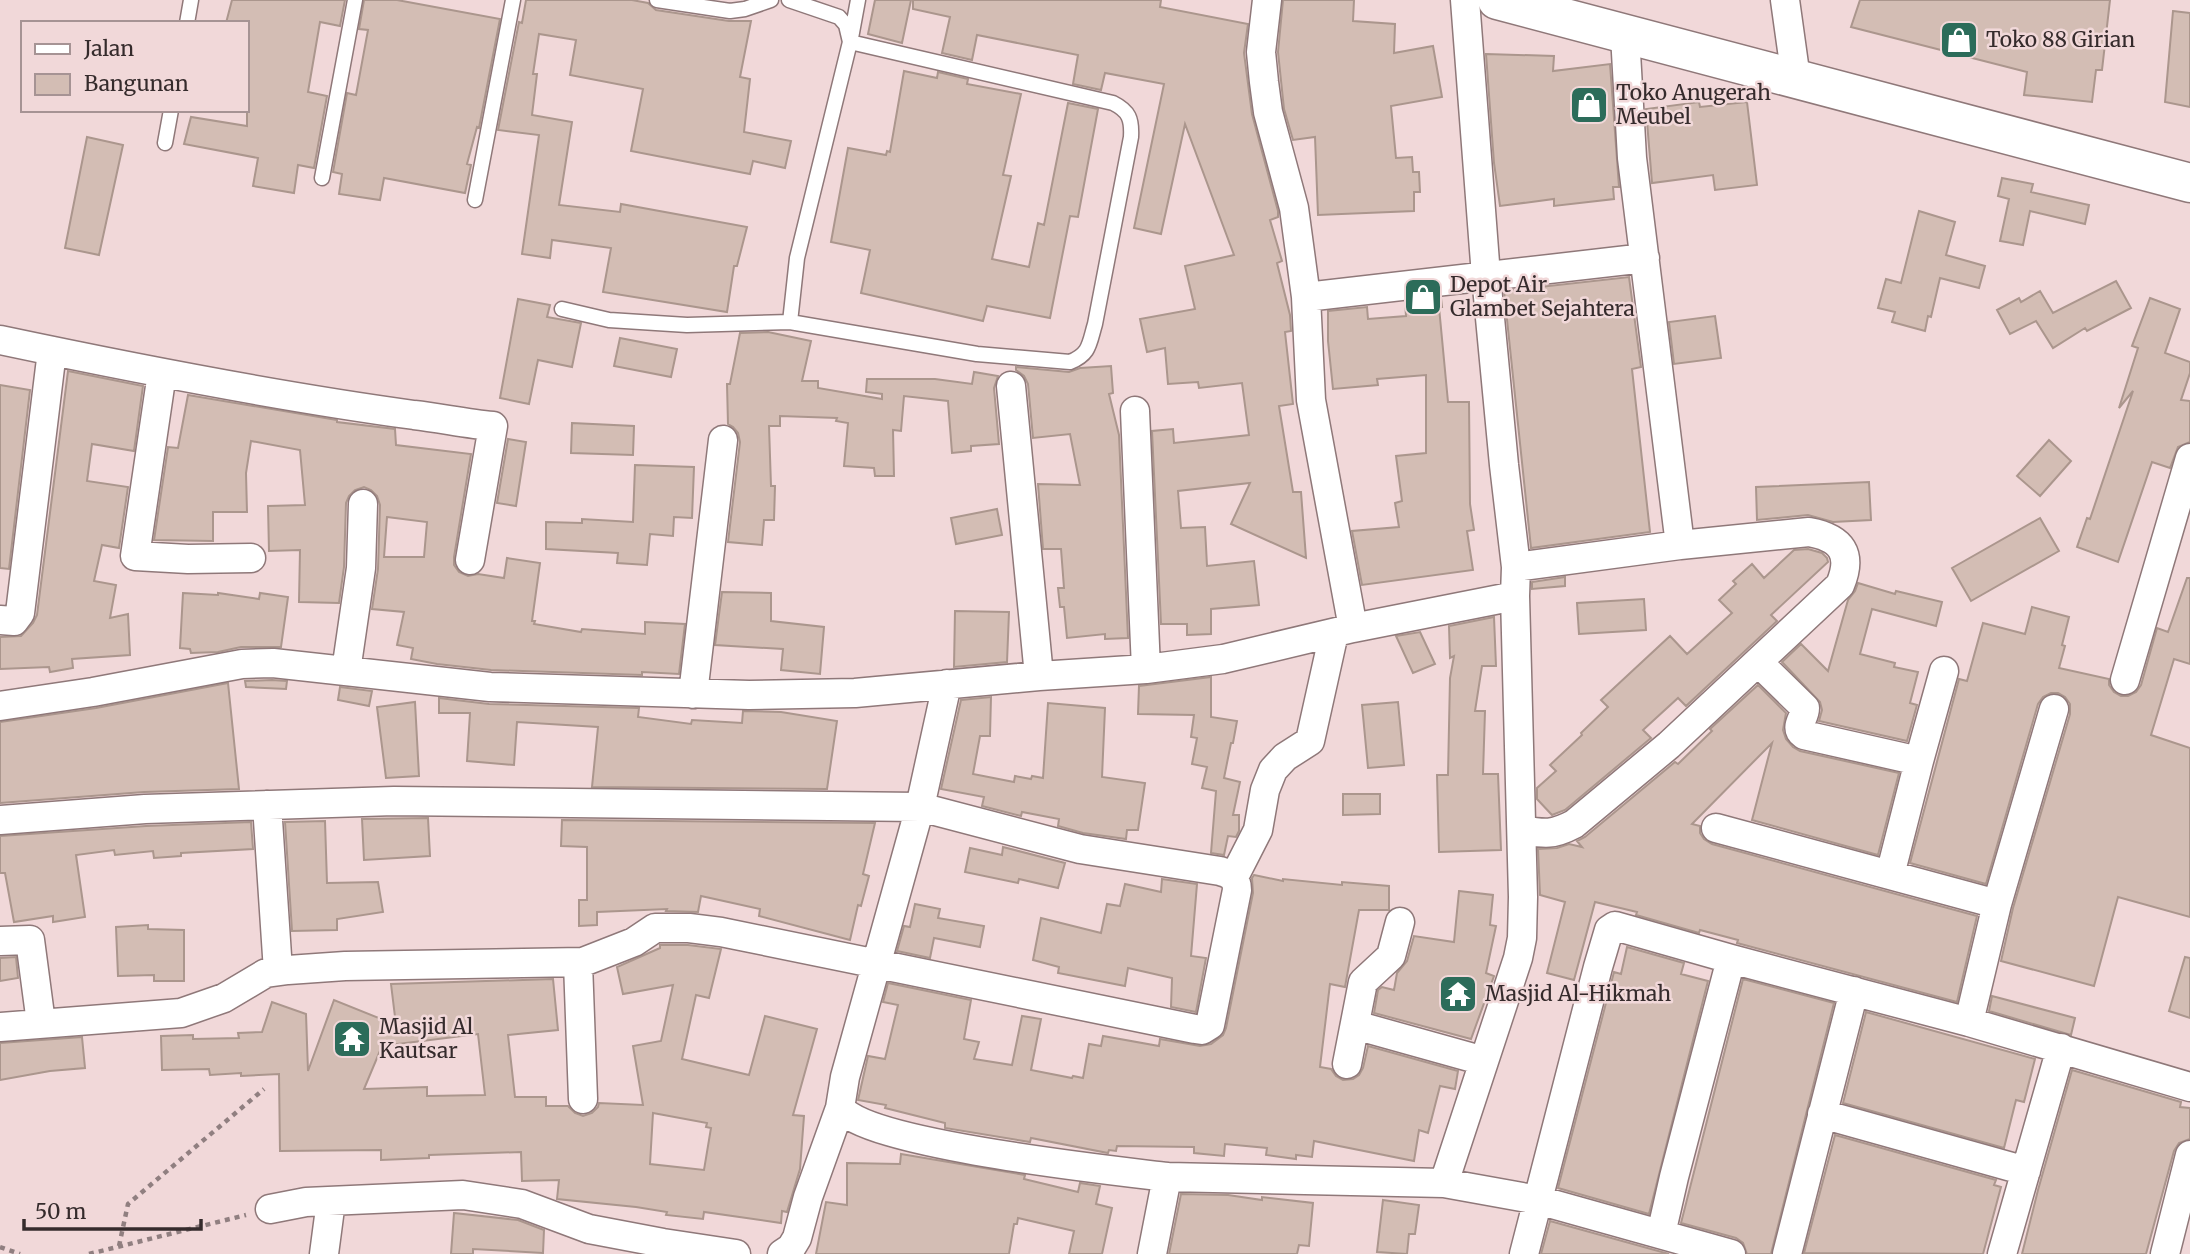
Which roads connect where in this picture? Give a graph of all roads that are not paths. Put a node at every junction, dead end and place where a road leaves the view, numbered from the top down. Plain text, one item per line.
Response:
1 (191, 0) edge
2 (355, 0) edge
3 (513, 0) edge
4 (657, 0) edge
5 (771, 0) edge
6 (789, 0) edge
7 (858, 0) edge
8 (1267, 0) edge
9 (1465, 0) edge
10 (1497, 0) edge
11 (1785, 0) edge
12 (187, 21) edge
13 (1625, 35) junction
14 (850, 43) junction
15 (1796, 79) junction
16 (171, 112) edge
17 (165, 143) dead end
18 (322, 178) dead end
19 (2190, 183) edge
20 (474, 200) dead end
21 (1645, 258) junction
22 (1486, 276) junction
23 (1306, 297) junction
24 (562, 309) dead end
25 (790, 322) junction
26 (0, 340) edge
27 (52, 351) junction
28 (162, 373) junction
29 (1011, 386) dead end
30 (1135, 411) dead end
31 (723, 440) dead end
32 (2190, 458) edge
33 (363, 504) dead end
34 (1680, 545) junction
35 (251, 558) dead end
36 (470, 561) dead end
37 (1516, 567) junction
38 (1515, 596) junction
39 (0, 620) edge
40 (1344, 631) junction
41 (1758, 662) junction
42 (1146, 669) junction
43 (346, 671) junction
44 (1944, 671) dead end
45 (1039, 676) junction
46 (2125, 680) dead end
47 (947, 684) junction
48 (693, 694) junction
49 (0, 706) edge
50 (2054, 709) dead end
51 (1919, 761) junction
52 (267, 805) junction
53 (920, 807) junction
54 (0, 820) edge
55 (1716, 828) dead end
56 (1522, 830) junction
57 (1890, 875) junction
58 (1234, 877) junction
59 (1997, 904) junction
60 (1399, 922) dead end
61 (0, 941) edge
62 (1731, 959) junction
63 (578, 962) junction
64 (878, 965) junction
65 (278, 971) junction
66 (1854, 991) junction
67 (1969, 1022) junction
68 (40, 1023) junction
69 (1355, 1025) junction
70 (0, 1027) edge
71 (2060, 1048) junction
72 (1484, 1061) junction
73 (1347, 1064) dead end
74 (2190, 1087) edge
75 (583, 1099) dead end
76 (840, 1108) junction
77 (1822, 1114) junction
78 (2190, 1155) edge
79 (2026, 1171) junction
80 (1167, 1177) junction
81 (1444, 1183) junction
82 (1538, 1200) junction
83 (331, 1201) junction
84 (270, 1209) road end
85 (1661, 1234) junction
86 (2175, 1248) edge
87 (324, 1254) edge
88 (736, 1254) edge
89 (782, 1254) edge
90 (1152, 1254) edge
91 (1524, 1254) edge
92 (1731, 1254) edge
93 (1787, 1254) edge
94 (2002, 1254) edge

1 - 12 lane
2 - 18 lane
3 - 20 lane
4 - 5 lane
6 - 14 lane
7 - 14 lane
8 - 23 street
9 - 22 street
10 - 13 highway
11 - 15 street
13 - 15 highway
13 - 21 street
14 - 25 lane
14 - 25 lane
15 - 19 highway
16 - 17 lane
21 - 22 street
21 - 34 street
22 - 23 street
22 - 37 street
23 - 40 street
24 - 25 lane
26 - 27 street
27 - 28 street
27 - 39 street
28 - 35 street
28 - 36 street
29 - 45 street
30 - 42 street
31 - 48 street
32 - 46 street
33 - 43 street
34 - 37 street
34 - 41 street
37 - 38 street
38 - 40 street
38 - 56 street
40 - 42 street
40 - 58 street
41 - 51 street
41 - 56 street
42 - 45 street
43 - 48 street
43 - 49 street
44 - 51 street
45 - 47 street
47 - 48 street
47 - 53 street
50 - 59 street
51 - 57 street
52 - 53 street
52 - 54 street
52 - 65 street
53 - 58 street
53 - 64 street
55 - 57 street
56 - 72 street
57 - 59 street
58 - 64 street
59 - 67 street
60 - 69 street
61 - 68 street
62 - 66 street
62 - 82 street
62 - 85 street
63 - 64 street
63 - 65 street
63 - 75 street
64 - 76 street
65 - 68 street
66 - 67 street
66 - 77 street
67 - 71 street
68 - 70 street
69 - 72 street
69 - 73 street
71 - 74 street
71 - 79 street
72 - 81 street
76 - 80 street
76 - 89 street
77 - 79 street
77 - 93 street
78 - 86 street
79 - 94 street
80 - 81 street
80 - 90 street
81 - 82 street
82 - 85 street
82 - 91 street
83 - 84 street
83 - 87 street
83 - 88 street
85 - 92 street

